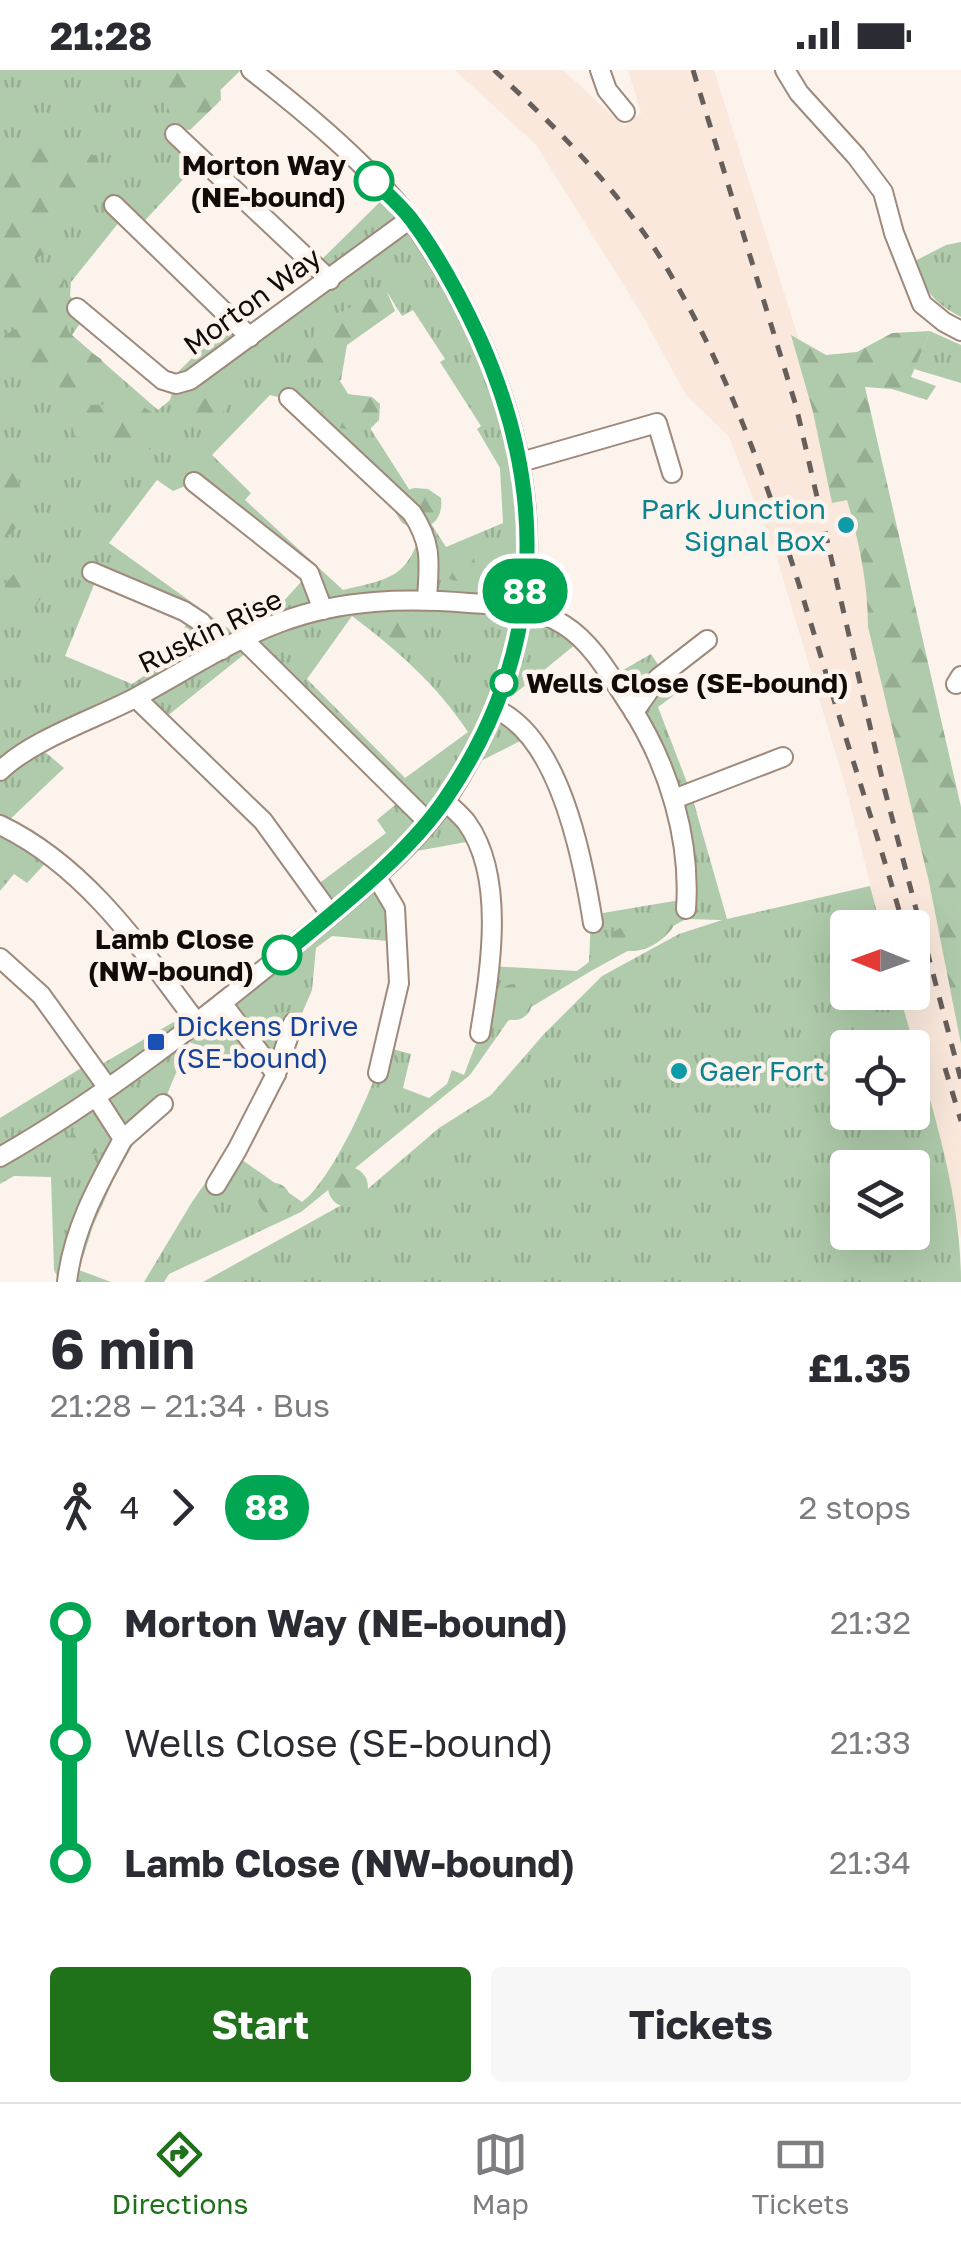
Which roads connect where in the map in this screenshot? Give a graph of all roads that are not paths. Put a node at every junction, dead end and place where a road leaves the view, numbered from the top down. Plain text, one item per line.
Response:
1 (250, 70) edge
2 (600, 70) edge
3 (785, 70) edge
4 (624, 112) dead end
5 (175, 134) dead end
6 (114, 204) dead end
7 (410, 218) junction
8 (330, 280) junction
9 (77, 308) dead end
10 (961, 330) edge
11 (250, 337) junction
12 (290, 398) dead end
13 (521, 462) junction
14 (672, 472) dead end
15 (194, 482) dead end
16 (92, 572) dead end
17 (427, 600) junction
18 (522, 608) junction
19 (324, 610) junction
20 (243, 639) junction
21 (706, 640) dead end
22 (222, 650) junction
23 (136, 698) junction
24 (495, 710) junction
25 (634, 712) junction
26 (784, 757) dead end
27 (0, 770) edge
28 (674, 799) junction
29 (445, 801) junction
30 (427, 821) junction
31 (0, 825) edge
32 (376, 876) junction
33 (686, 909) dead end
34 (331, 914) junction
35 (592, 922) dead end
36 (0, 958) edge
37 (222, 1003) junction
38 (196, 1022) junction
39 (293, 1022) dead end
40 (480, 1033) dead end
41 (378, 1073) dead end
42 (276, 1074) junction
43 (102, 1092) junction
44 (163, 1104) dead end
45 (123, 1139) junction
46 (0, 1157) edge
47 (216, 1184) dead end
48 (67, 1282) edge

1 - 7 street
2 - 4 street
3 - 10 street
5 - 8 street
6 - 11 street
7 - 8 street, Morton Way
7 - 13 street
8 - 11 street, Morton Way
9 - 11 street, Morton Way
12 - 17 street
13 - 14 street
13 - 18 street
15 - 19 street
16 - 22 street
17 - 18 street, Ruskin Rise
17 - 19 street, Ruskin Rise
18 - 24 street
18 - 25 street, Ruskin Rise
19 - 20 street, Ruskin Rise
20 - 22 street, Ruskin Rise
20 - 30 street
21 - 25 street
22 - 23 street, Ruskin Rise
23 - 27 street, Ruskin Rise
23 - 34 street
24 - 29 street
24 - 35 street
25 - 28 street, Ruskin Rise
26 - 28 street
28 - 33 street, Ruskin Rise
29 - 30 street
29 - 40 street
30 - 32 street
31 - 38 street
32 - 34 street
32 - 41 street
34 - 37 street
36 - 43 street
37 - 38 street
37 - 42 street
38 - 43 street
39 - 42 street
42 - 47 street
43 - 45 street
43 - 46 street
44 - 45 street
45 - 48 street

